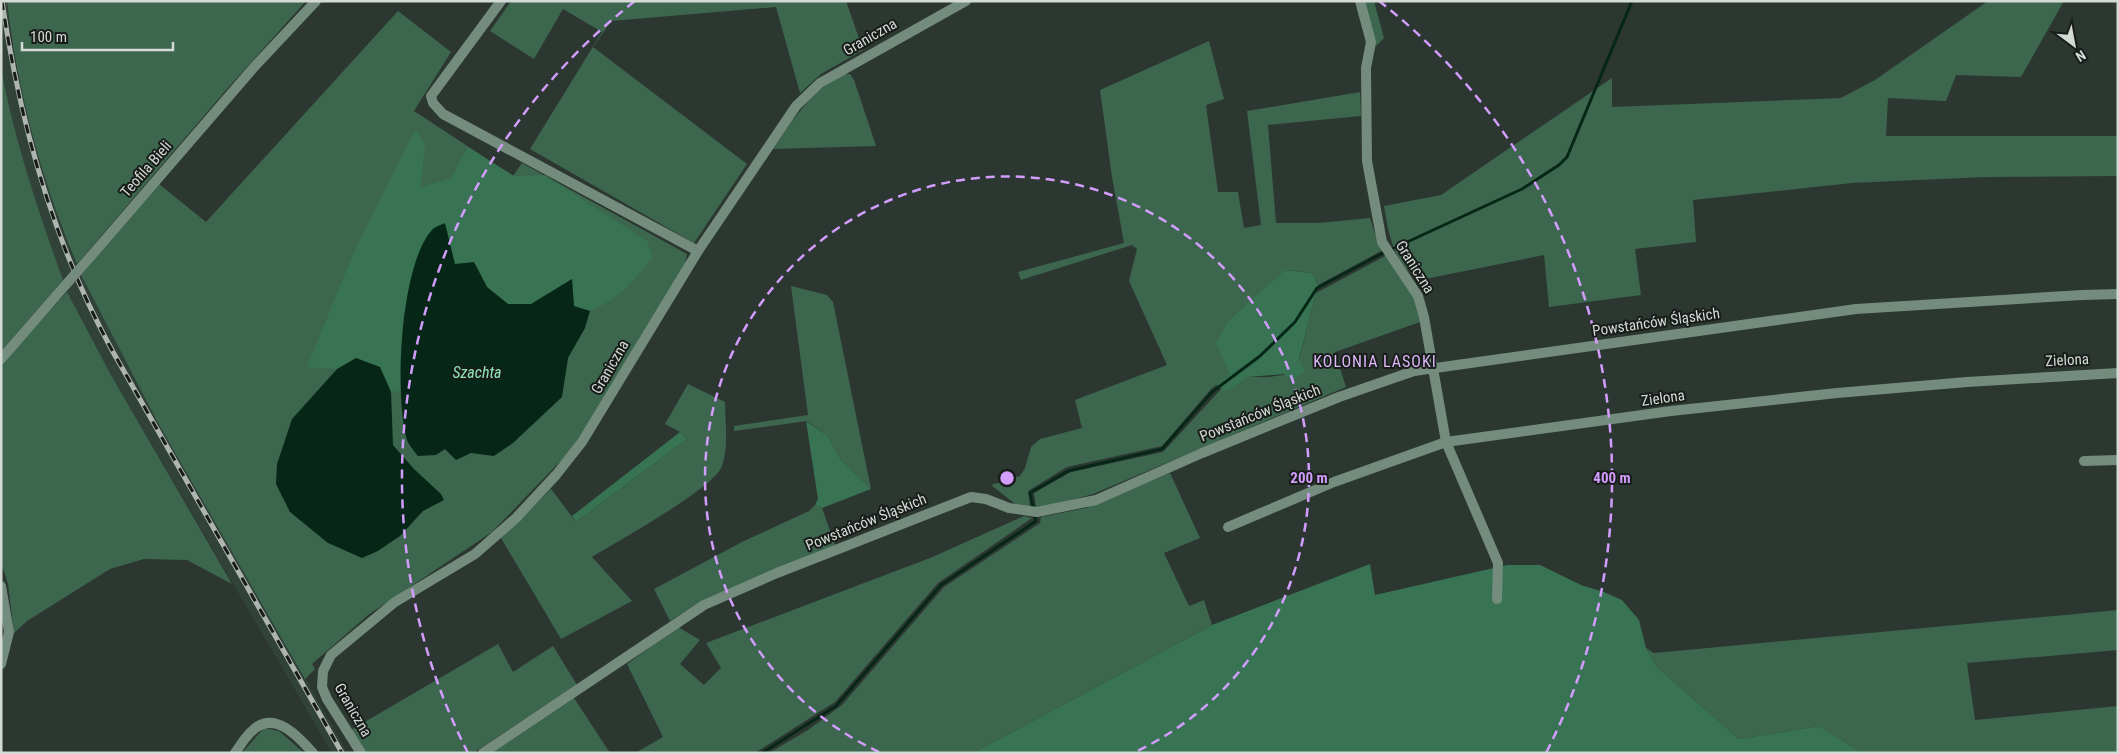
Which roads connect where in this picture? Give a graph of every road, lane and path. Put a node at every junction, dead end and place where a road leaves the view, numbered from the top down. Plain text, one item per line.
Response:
1 (316, 1) edge
2 (501, 1) edge
3 (966, 1) edge
4 (1360, 1) edge
5 (698, 251) junction
6 (2118, 294) edge
7 (1, 359) edge
8 (1434, 369) junction
9 (2118, 373) edge
10 (1446, 442) junction
11 (2118, 460) edge
12 (2084, 462) dead end
13 (1228, 527) dead end
14 (1, 586) edge
15 (1497, 599) dead end
16 (1, 664) edge
17 (235, 753) edge
18 (313, 753) edge
19 (361, 753) edge
20 (483, 753) edge

1 - 7 street, Teofila Bieli, bridge
2 - 5 street
3 - 5 street, Graniczna
4 - 8 street, Graniczna
5 - 19 street, Graniczna
6 - 8 street, Powstańców Śląskich
8 - 10 street, Graniczna
8 - 20 street, Powstańców Śląskich
9 - 10 street, Zielona
10 - 13 street, Zielona
10 - 15 street, Graniczna
11 - 12 street
14 - 16 street
17 - 18 street

